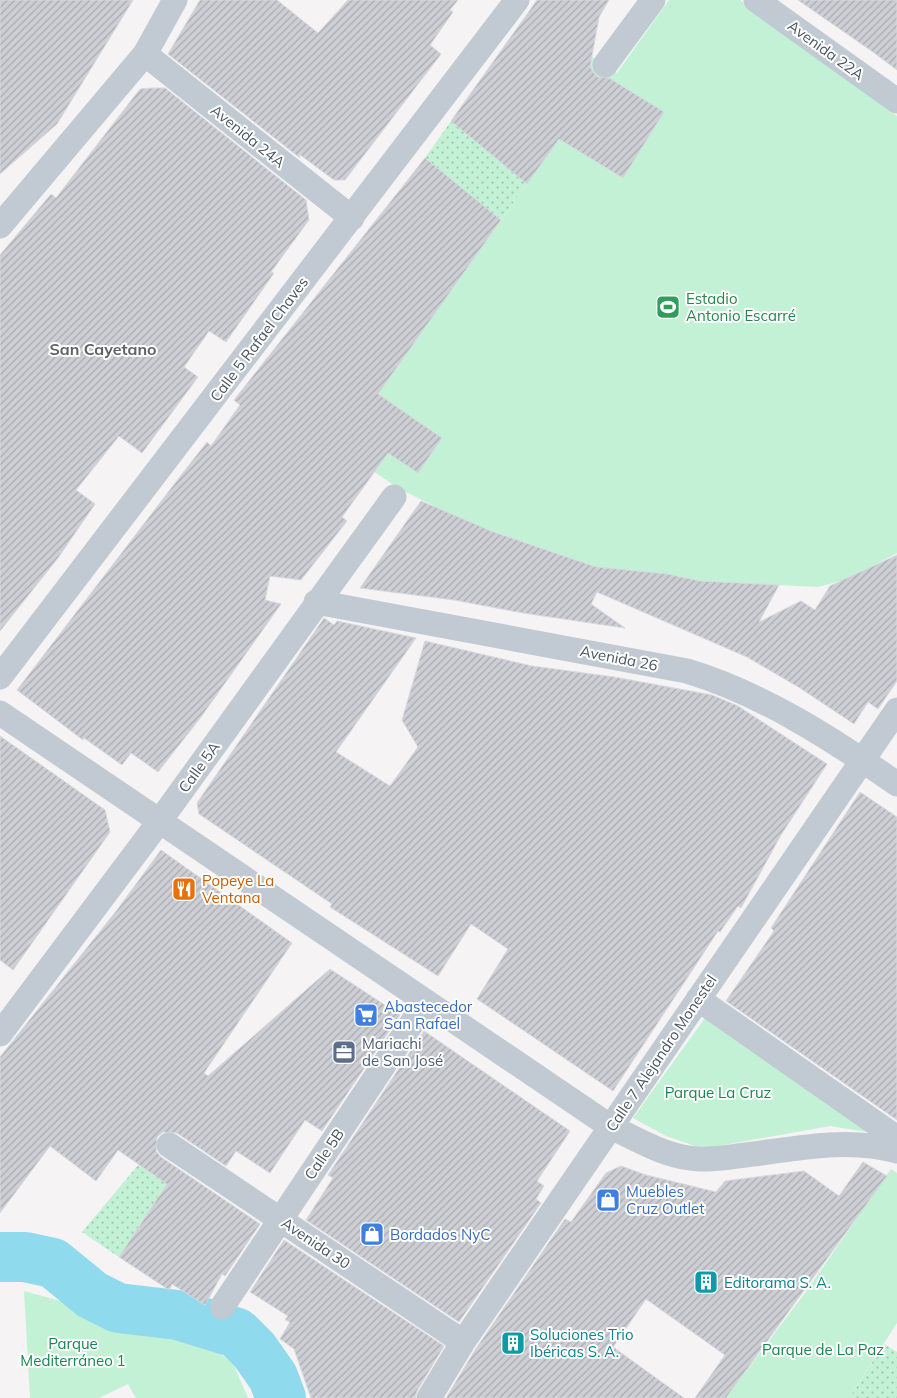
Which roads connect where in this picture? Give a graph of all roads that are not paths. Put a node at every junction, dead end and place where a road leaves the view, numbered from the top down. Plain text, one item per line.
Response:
1 (175, 0) edge
2 (517, 0) edge
3 (653, 0) edge
4 (756, 0) edge
5 (145, 54) junction
6 (606, 65) dead end
7 (897, 101) edge
8 (352, 218) junction
9 (0, 226) edge
10 (394, 496) dead end
11 (316, 602) junction
12 (0, 678) edge
13 (897, 710) edge
14 (0, 713) edge
15 (863, 760) junction
16 (897, 784) edge
17 (159, 822) junction
18 (698, 999) junction
19 (426, 1002) junction
20 (0, 1034) edge
21 (611, 1127) junction
22 (169, 1145) dead end
23 (896, 1145) edge
24 (280, 1219) junction
25 (222, 1307) dead end
26 (463, 1342) junction
27 (429, 1398) edge

1 - 5 street
2 - 8 street, Calle 5 Rafael Chaves
3 - 6 street
4 - 7 street, Avenida 22A
5 - 8 street, Avenida 24A
5 - 9 street
8 - 12 street, Calle 5 Rafael Chaves
10 - 11 street, Calle 5A
11 - 15 street, Avenida 26
11 - 17 street, Calle 5A
13 - 15 street, Calle 7 Alejandro Monestel
14 - 17 street
15 - 16 street, Avenida 26
15 - 18 street, Calle 7 Alejandro Monestel
17 - 19 street
17 - 20 street, Calle 5A
18 - 21 street, Calle 7 Alejandro Monestel
18 - 23 street
19 - 21 street
19 - 24 street, Calle 5B
21 - 23 street
21 - 26 street, Calle 7 Alejandro Monestel
22 - 24 street, Avenida 30
24 - 25 street, Calle 5B
24 - 26 street, Avenida 30
26 - 27 street, Calle 7 Alejandro Monestel

